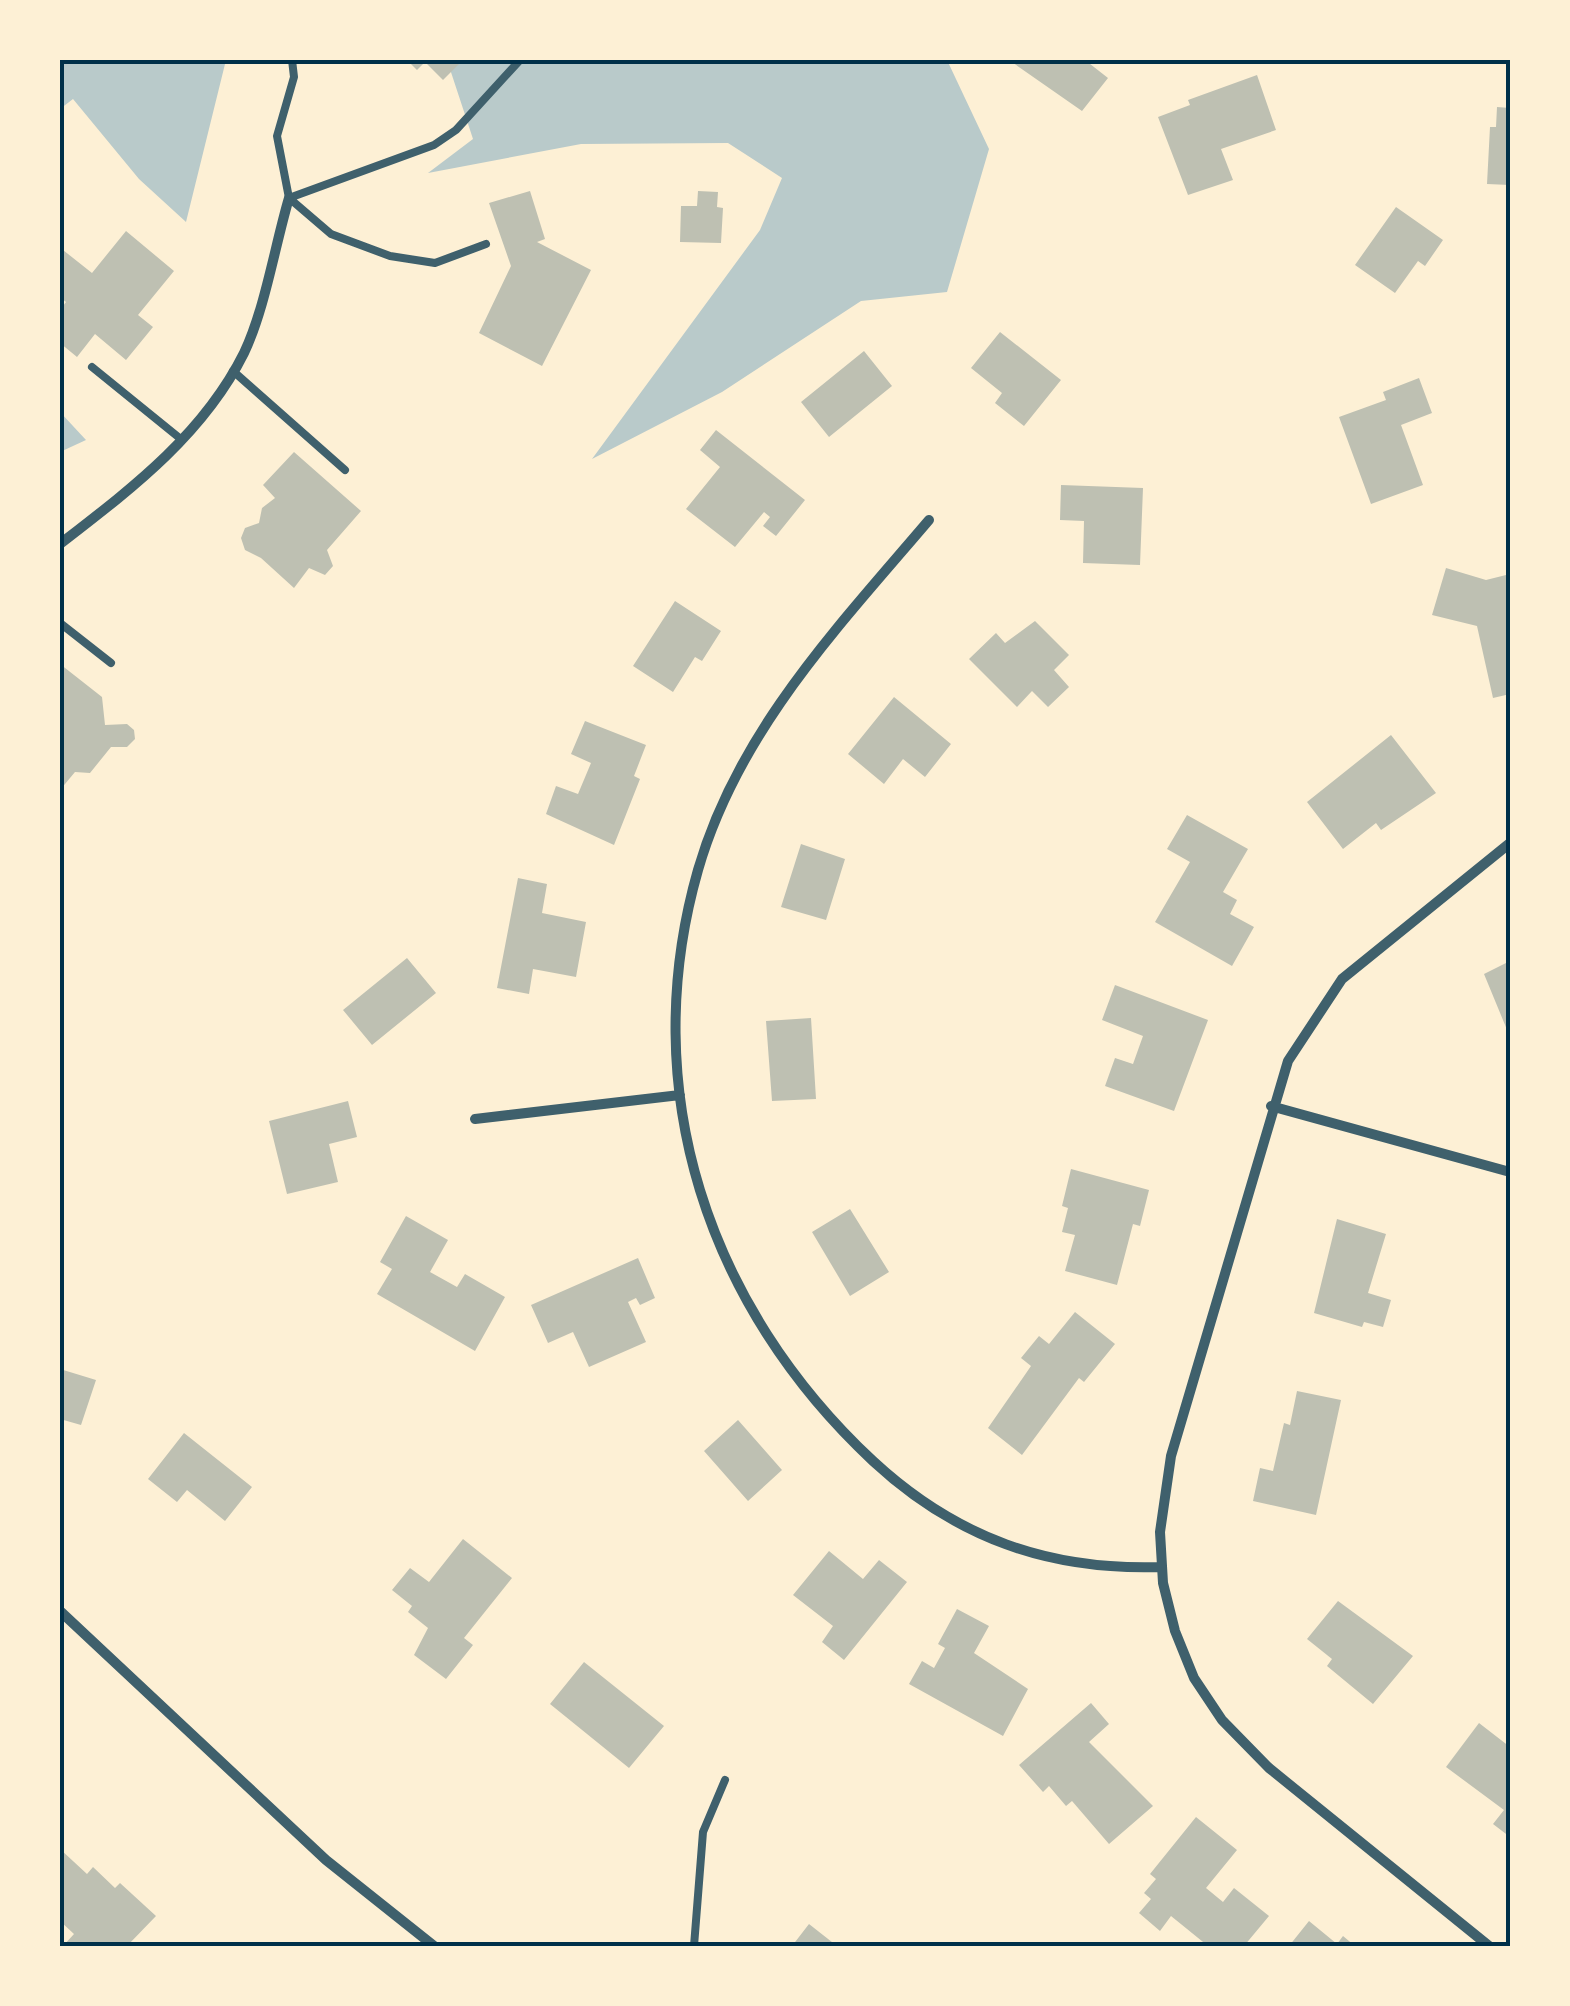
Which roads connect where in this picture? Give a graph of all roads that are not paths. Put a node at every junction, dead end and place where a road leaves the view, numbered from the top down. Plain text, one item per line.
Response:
1 (292, 60) edge
2 (520, 60) edge
3 (288, 198) junction
4 (486, 244) dead end
5 (92, 367) dead end
6 (233, 371) junction
7 (182, 440) junction
8 (345, 470) dead end
9 (929, 520) dead end
10 (60, 544) edge
11 (60, 623) edge
12 (111, 663) dead end
13 (1510, 843) edge
14 (680, 1095) junction
15 (1271, 1106) junction
16 (475, 1119) dead end
17 (1510, 1172) edge
18 (1162, 1567) junction
19 (60, 1611) edge
20 (725, 1780) dead end
21 (434, 1946) edge
22 (694, 1946) edge
23 (1489, 1946) edge

1 - 3 lane
2 - 3 lane
3 - 4 lane
3 - 6 street
5 - 7 lane
6 - 7 street
6 - 8 lane
7 - 10 street
9 - 14 street
11 - 12 lane
13 - 15 street
14 - 16 street
14 - 18 street
15 - 17 street
15 - 18 street
18 - 23 street
19 - 21 street
20 - 22 lane

